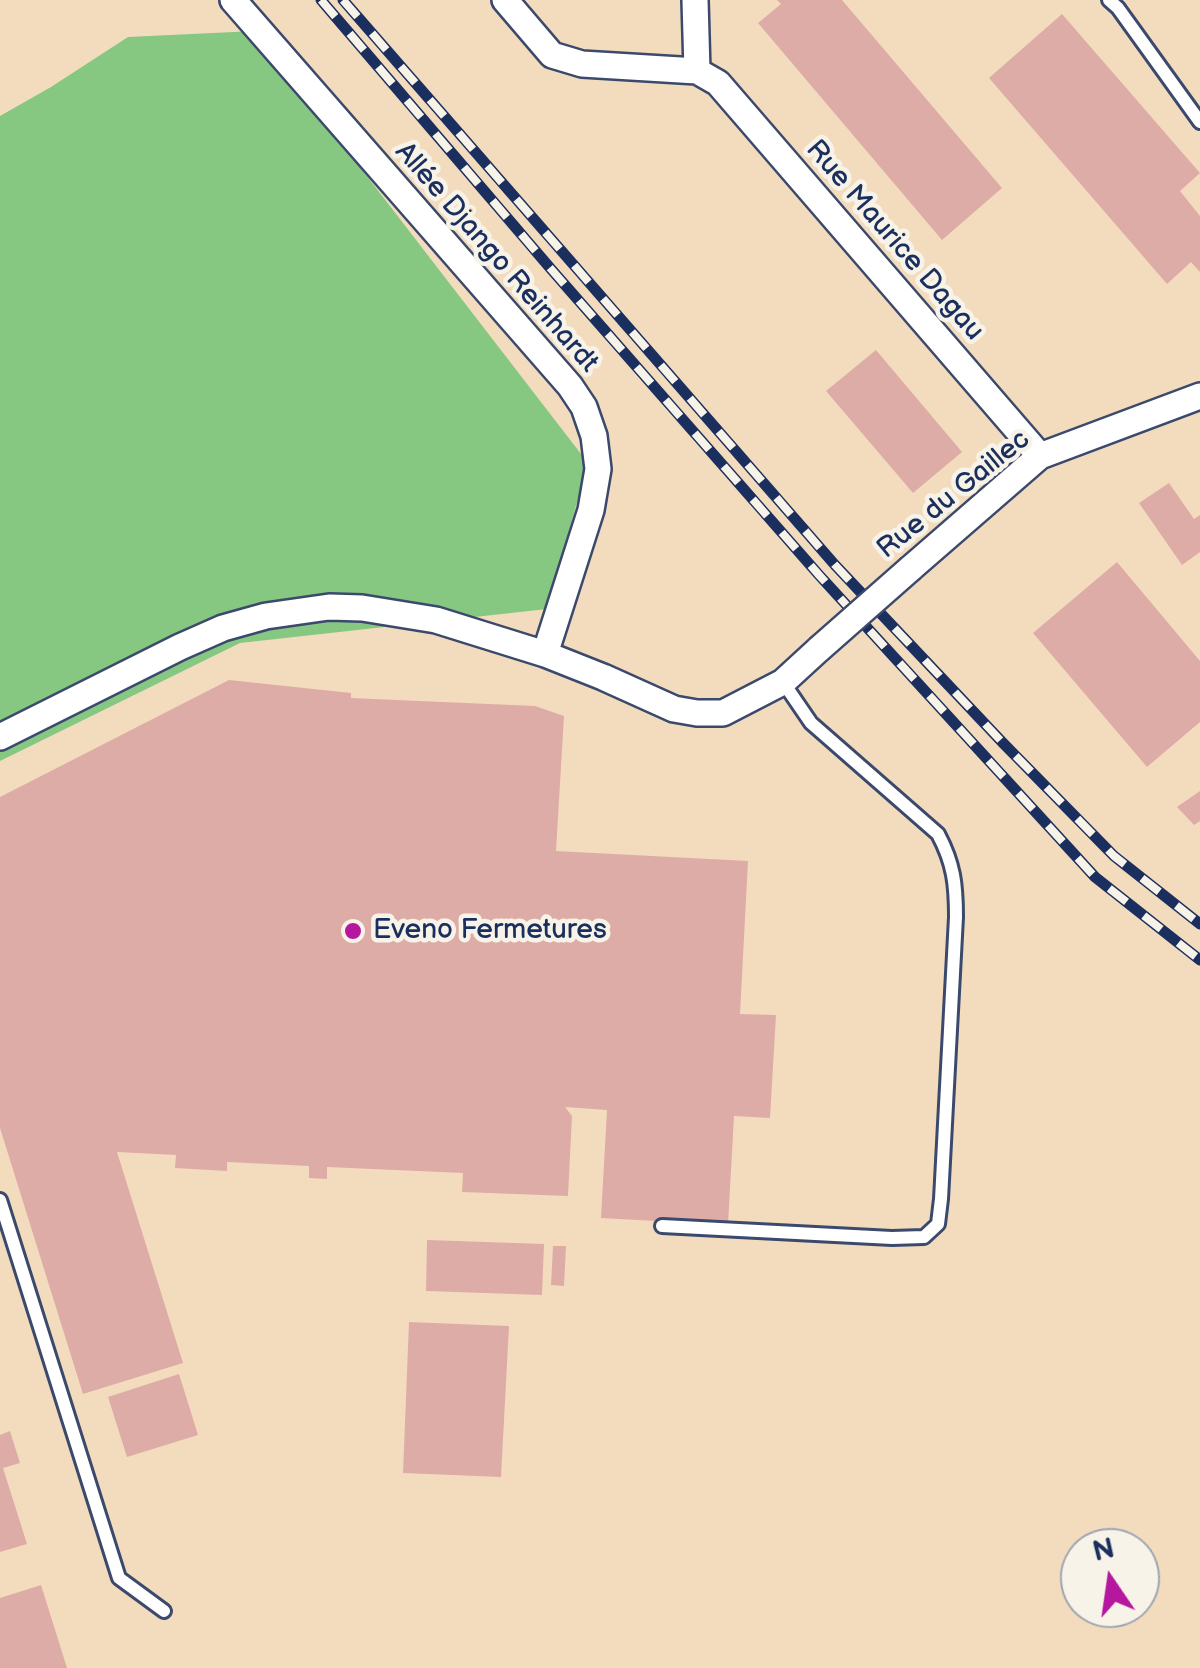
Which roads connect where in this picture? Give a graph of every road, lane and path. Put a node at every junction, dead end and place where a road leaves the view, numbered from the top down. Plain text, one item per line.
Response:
1 (232, 0) edge
2 (505, 0) edge
3 (696, 0) edge
4 (1109, 0) edge
5 (697, 70) junction
6 (1200, 122) edge
7 (1200, 396) edge
8 (1040, 456) junction
9 (545, 654) junction
10 (782, 682) junction
11 (0, 736) edge
12 (0, 1200) edge
13 (662, 1226) dead end
14 (164, 1611) dead end

1 - 9 street, Allée Django Reinhardt
2 - 5 street
3 - 5 street
4 - 6 lane
5 - 8 street, Rue Maurice Dagau
7 - 8 street, Rue du Gaillec
8 - 10 street, Rue du Gaillec, bridge
9 - 10 street, Rue du Gaillec
9 - 11 street, Rue du Gaillec
10 - 13 lane
12 - 14 lane

